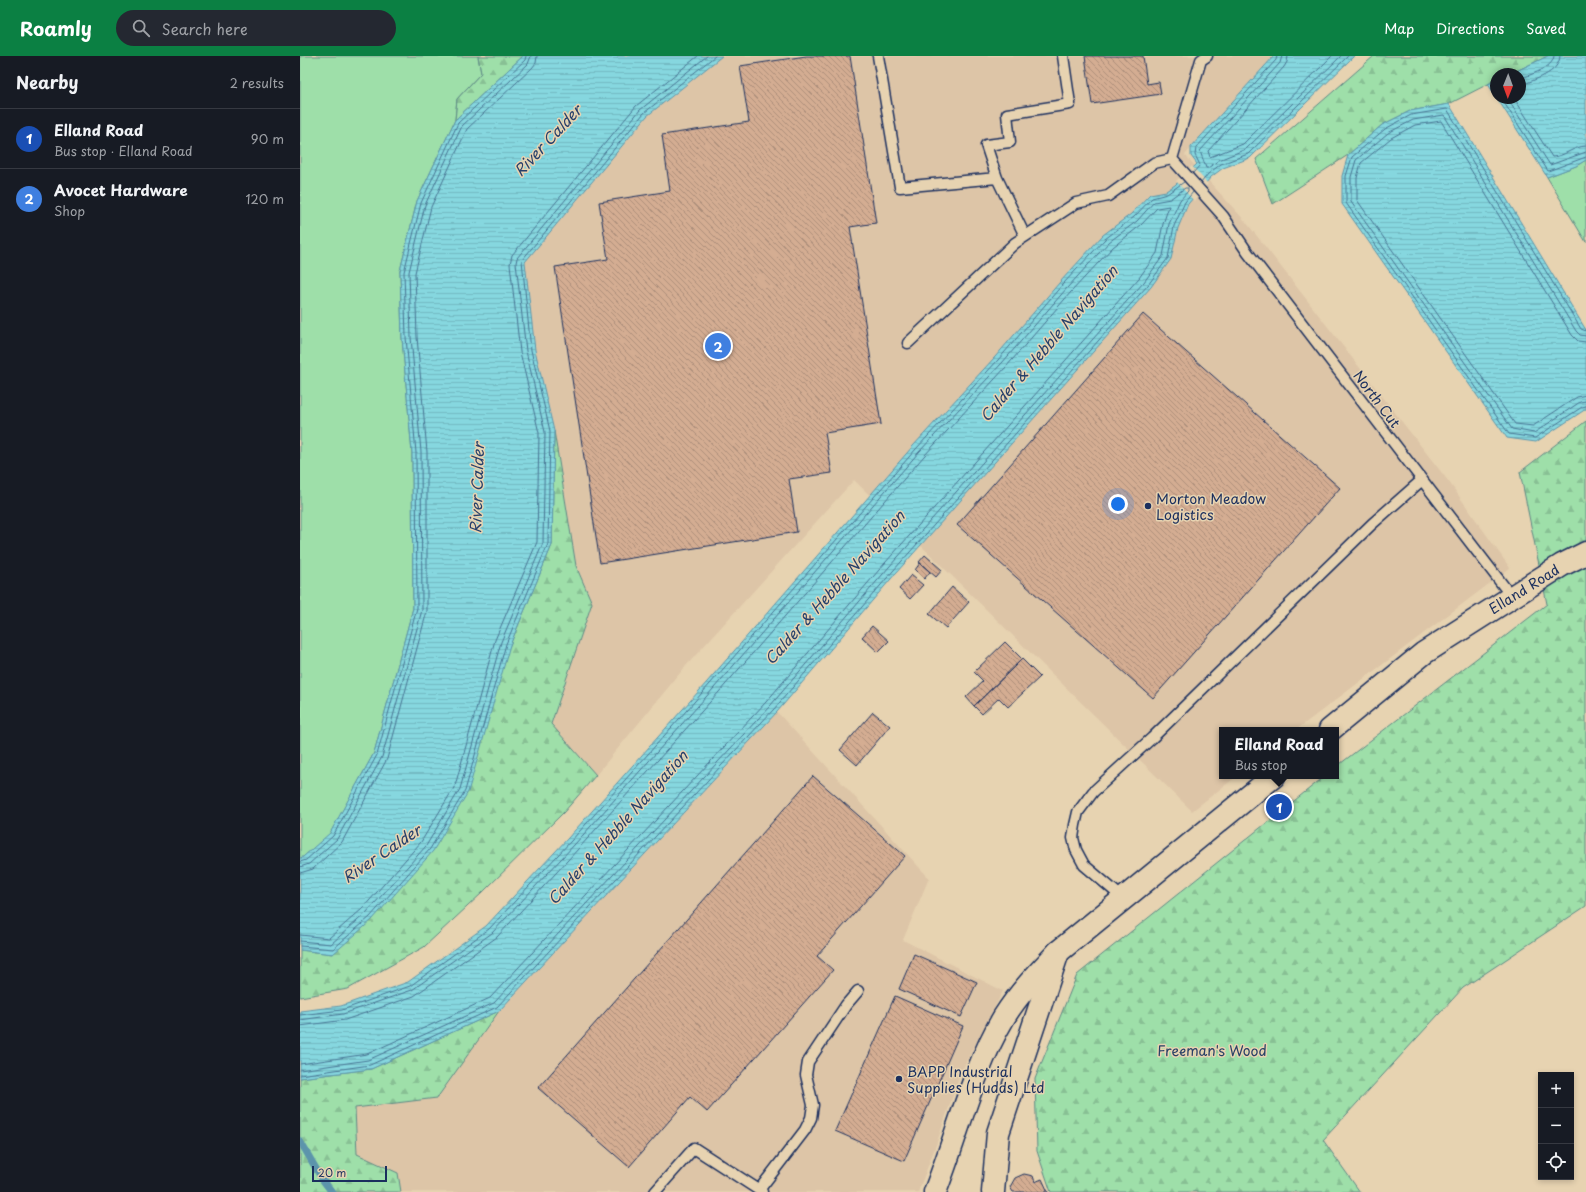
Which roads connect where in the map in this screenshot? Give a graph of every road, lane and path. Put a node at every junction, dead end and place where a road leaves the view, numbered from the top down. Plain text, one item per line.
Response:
1 (878, 56) edge
2 (1063, 56) edge
3 (1207, 56) edge
4 (1172, 159) junction
5 (996, 178) junction
6 (1025, 236) junction
7 (908, 343) dead end
8 (1422, 480) junction
9 (1586, 553) edge
10 (1512, 597) junction
11 (1334, 727) edge
12 (1270, 779) edge
13 (1124, 898) junction
14 (1058, 952) junction
15 (858, 991) dead end
16 (760, 1191) edge
17 (655, 1192) edge
18 (935, 1192) edge
19 (993, 1192) edge

1 - 5 lane
2 - 5 lane
3 - 4 lane
4 - 6 lane
4 - 8 lane, North Cut
5 - 6 lane
6 - 7 lane
8 - 10 lane, North Cut
8 - 13 lane
9 - 10 main road, Elland Road
10 - 11 main road, Elland Road
12 - 13 main road
13 - 14 main road
14 - 18 main road
14 - 19 main road
15 - 16 lane
16 - 17 lane

